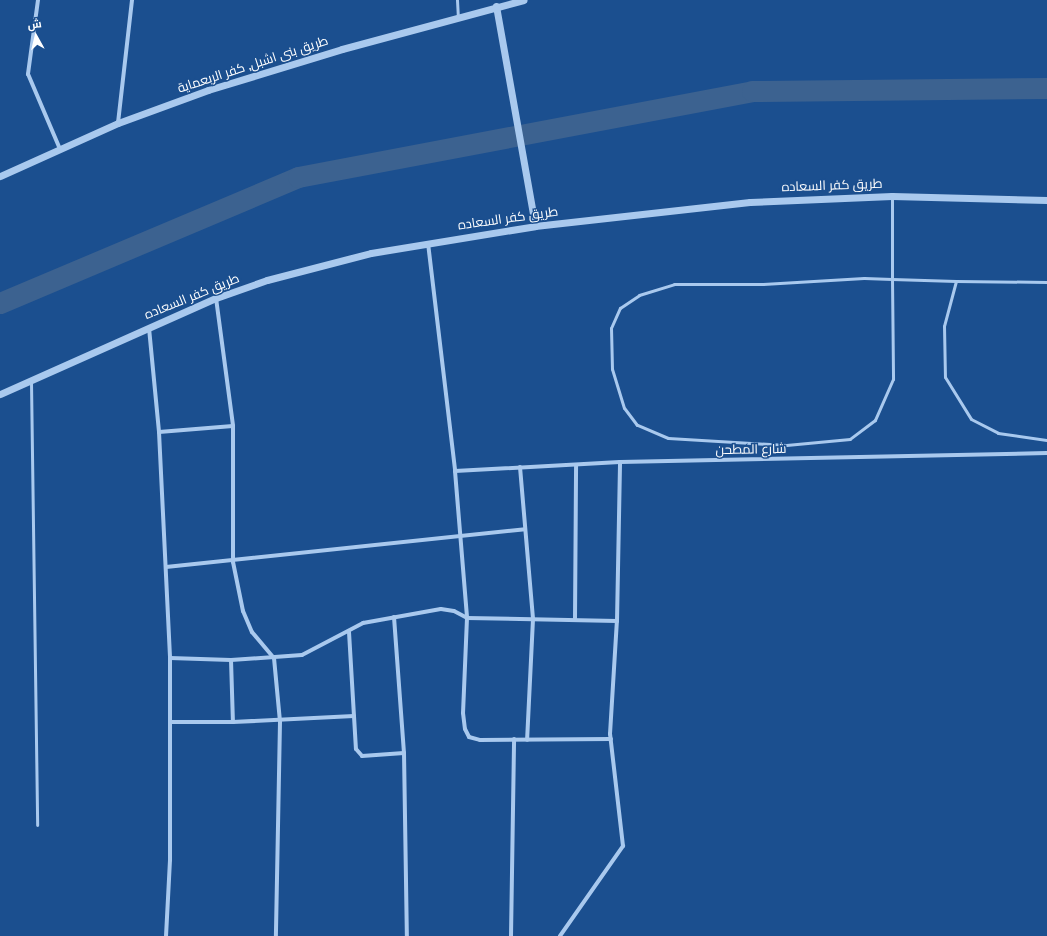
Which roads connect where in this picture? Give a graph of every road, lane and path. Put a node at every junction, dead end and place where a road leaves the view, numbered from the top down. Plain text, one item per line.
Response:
1 (38, 0) edge
2 (132, 0) edge
3 (457, 0) edge
4 (523, 0) edge
5 (496, 6) junction
6 (458, 17) junction
7 (118, 123) junction
8 (60, 149) junction
9 (0, 176) edge
10 (892, 196) junction
11 (1047, 200) edge
12 (535, 226) junction
13 (428, 243) junction
14 (892, 278) junction
15 (956, 281) junction
16 (1047, 282) edge
17 (216, 298) junction
18 (149, 328) junction
19 (31, 380) junction
20 (0, 394) edge
21 (233, 426) junction
22 (159, 432) junction
23 (1047, 440) edge
24 (1047, 453) edge
25 (620, 462) junction
26 (576, 465) junction
27 (520, 468) junction
28 (455, 471) junction
29 (525, 529) junction
30 (459, 536) junction
31 (232, 562) junction
32 (166, 567) junction
33 (394, 617) junction
34 (467, 618) junction
35 (533, 619) junction
36 (575, 619) junction
37 (617, 621) junction
38 (349, 632) junction
39 (170, 658) junction
40 (274, 658) junction
41 (232, 660) junction
42 (354, 716) junction
43 (170, 722) junction
44 (233, 722) junction
45 (280, 722) junction
46 (611, 739) junction
47 (514, 740) junction
48 (527, 740) junction
49 (404, 753) junction
50 (37, 825) dead end
51 (166, 936) edge
52 (276, 936) edge
53 (407, 936) edge
54 (511, 936) edge
55 (560, 936) edge

1 - 8 street
2 - 7 street
3 - 6 lane
4 - 5 street, طريق بنى اشبل, كفر الربعماية
5 - 6 street, طريق بنى اشبل, كفر الربعماية
5 - 12 street
6 - 7 street, طريق بنى اشبل, كفر الربعماية
7 - 8 street, طريق بنى اشبل, كفر الربعماية
8 - 9 street, طريق بنى اشبل, كفر الربعماية
10 - 11 street, طريق كفر السعاده
10 - 12 street, طريق كفر السعاده
10 - 14 lane
12 - 13 street, طريق كفر السعاده
13 - 17 street, طريق كفر السعاده
13 - 28 street
14 - 14 lane
14 - 15 lane
15 - 16 lane
15 - 23 lane
17 - 18 street, طريق كفر السعاده
17 - 21 street
18 - 19 street, طريق كفر السعاده
18 - 22 street
19 - 20 street, طريق كفر السعاده
19 - 50 lane
21 - 22 street
21 - 31 street
22 - 32 street
24 - 25 street, شارع المطحن
25 - 26 street, شارع المطحن
25 - 37 street
26 - 27 street, شارع المطحن
26 - 36 street
27 - 28 street, شارع المطحن
27 - 29 street
28 - 30 street
29 - 30 street
29 - 35 street
30 - 31 street
30 - 34 street
31 - 32 street
31 - 40 street
32 - 39 street
33 - 34 street
33 - 38 street
33 - 49 street
34 - 35 street
34 - 47 street
35 - 36 street
35 - 48 street
36 - 37 street
37 - 46 street
38 - 40 street
38 - 42 street
39 - 41 street
39 - 43 street
40 - 41 street
40 - 45 street
41 - 44 street
42 - 45 street
42 - 49 street
43 - 44 street
43 - 51 street
44 - 45 street
45 - 52 street
46 - 48 street
46 - 55 street
47 - 48 street
47 - 54 street
49 - 53 street

